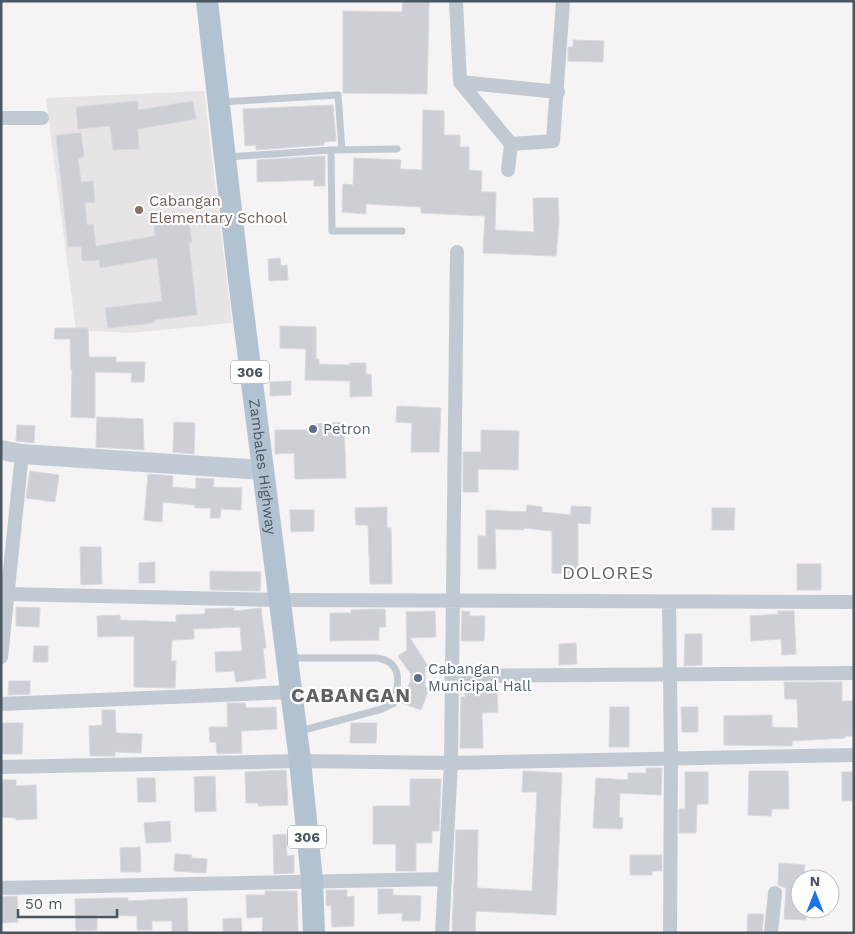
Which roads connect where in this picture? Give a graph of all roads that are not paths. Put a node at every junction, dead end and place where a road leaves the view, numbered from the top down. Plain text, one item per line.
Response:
1 (207, 1) edge
2 (456, 1) edge
3 (563, 1) edge
4 (460, 82) junction
5 (558, 92) junction
6 (220, 102) junction
7 (1, 118) edge
8 (42, 118) dead end
9 (511, 144) junction
10 (397, 149) dead end
11 (331, 150) junction
12 (342, 150) junction
13 (224, 157) junction
14 (508, 170) dead end
15 (402, 231) dead end
16 (457, 252) dead end
17 (1, 450) edge
18 (22, 454) junction
19 (262, 470) junction
20 (7, 594) junction
21 (280, 600) junction
22 (452, 600) junction
23 (668, 602) junction
24 (854, 602) edge
25 (1, 656) edge
26 (286, 658) junction
27 (854, 673) edge
28 (451, 676) junction
29 (670, 676) junction
30 (291, 692) junction
31 (1, 704) edge
32 (296, 732) junction
33 (854, 754) edge
34 (671, 758) junction
35 (300, 761) junction
36 (451, 763) junction
37 (1, 767) edge
38 (445, 879) junction
39 (312, 880) junction
40 (1, 888) edge
41 (775, 893) dead end
42 (314, 933) edge
43 (442, 933) edge
44 (670, 933) edge
45 (771, 933) edge

1 - 6 main road, Zambales Highway / 306
2 - 4 street
3 - 5 street
4 - 5 street
4 - 9 street
5 - 9 street
6 - 12 lane
6 - 13 main road, Zambales Highway / 306
7 - 8 street
9 - 14 street
10 - 12 lane
11 - 12 lane
11 - 13 lane
11 - 15 lane
13 - 19 main road, Zambales Highway / 306
16 - 22 street
17 - 18 street
18 - 19 street
18 - 20 street
19 - 21 main road, Zambales Highway / 306
20 - 21 street
20 - 25 street
21 - 22 street
21 - 26 main road, Zambales Highway / 306
22 - 23 street
22 - 28 street
23 - 24 street
23 - 29 street
26 - 30 main road, Zambales Highway / 306
26 - 32 lane
27 - 29 street
28 - 29 street
28 - 36 street
29 - 34 street
30 - 31 street
30 - 32 main road, Zambales Highway / 306
32 - 35 main road, Zambales Highway / 306
33 - 34 street
34 - 36 street
34 - 44 street
35 - 36 street
35 - 37 street
35 - 39 main road, Zambales Highway / 306
36 - 38 street
38 - 39 street
38 - 43 street
39 - 40 street
39 - 42 main road, Zambales Highway / 306
41 - 45 street

